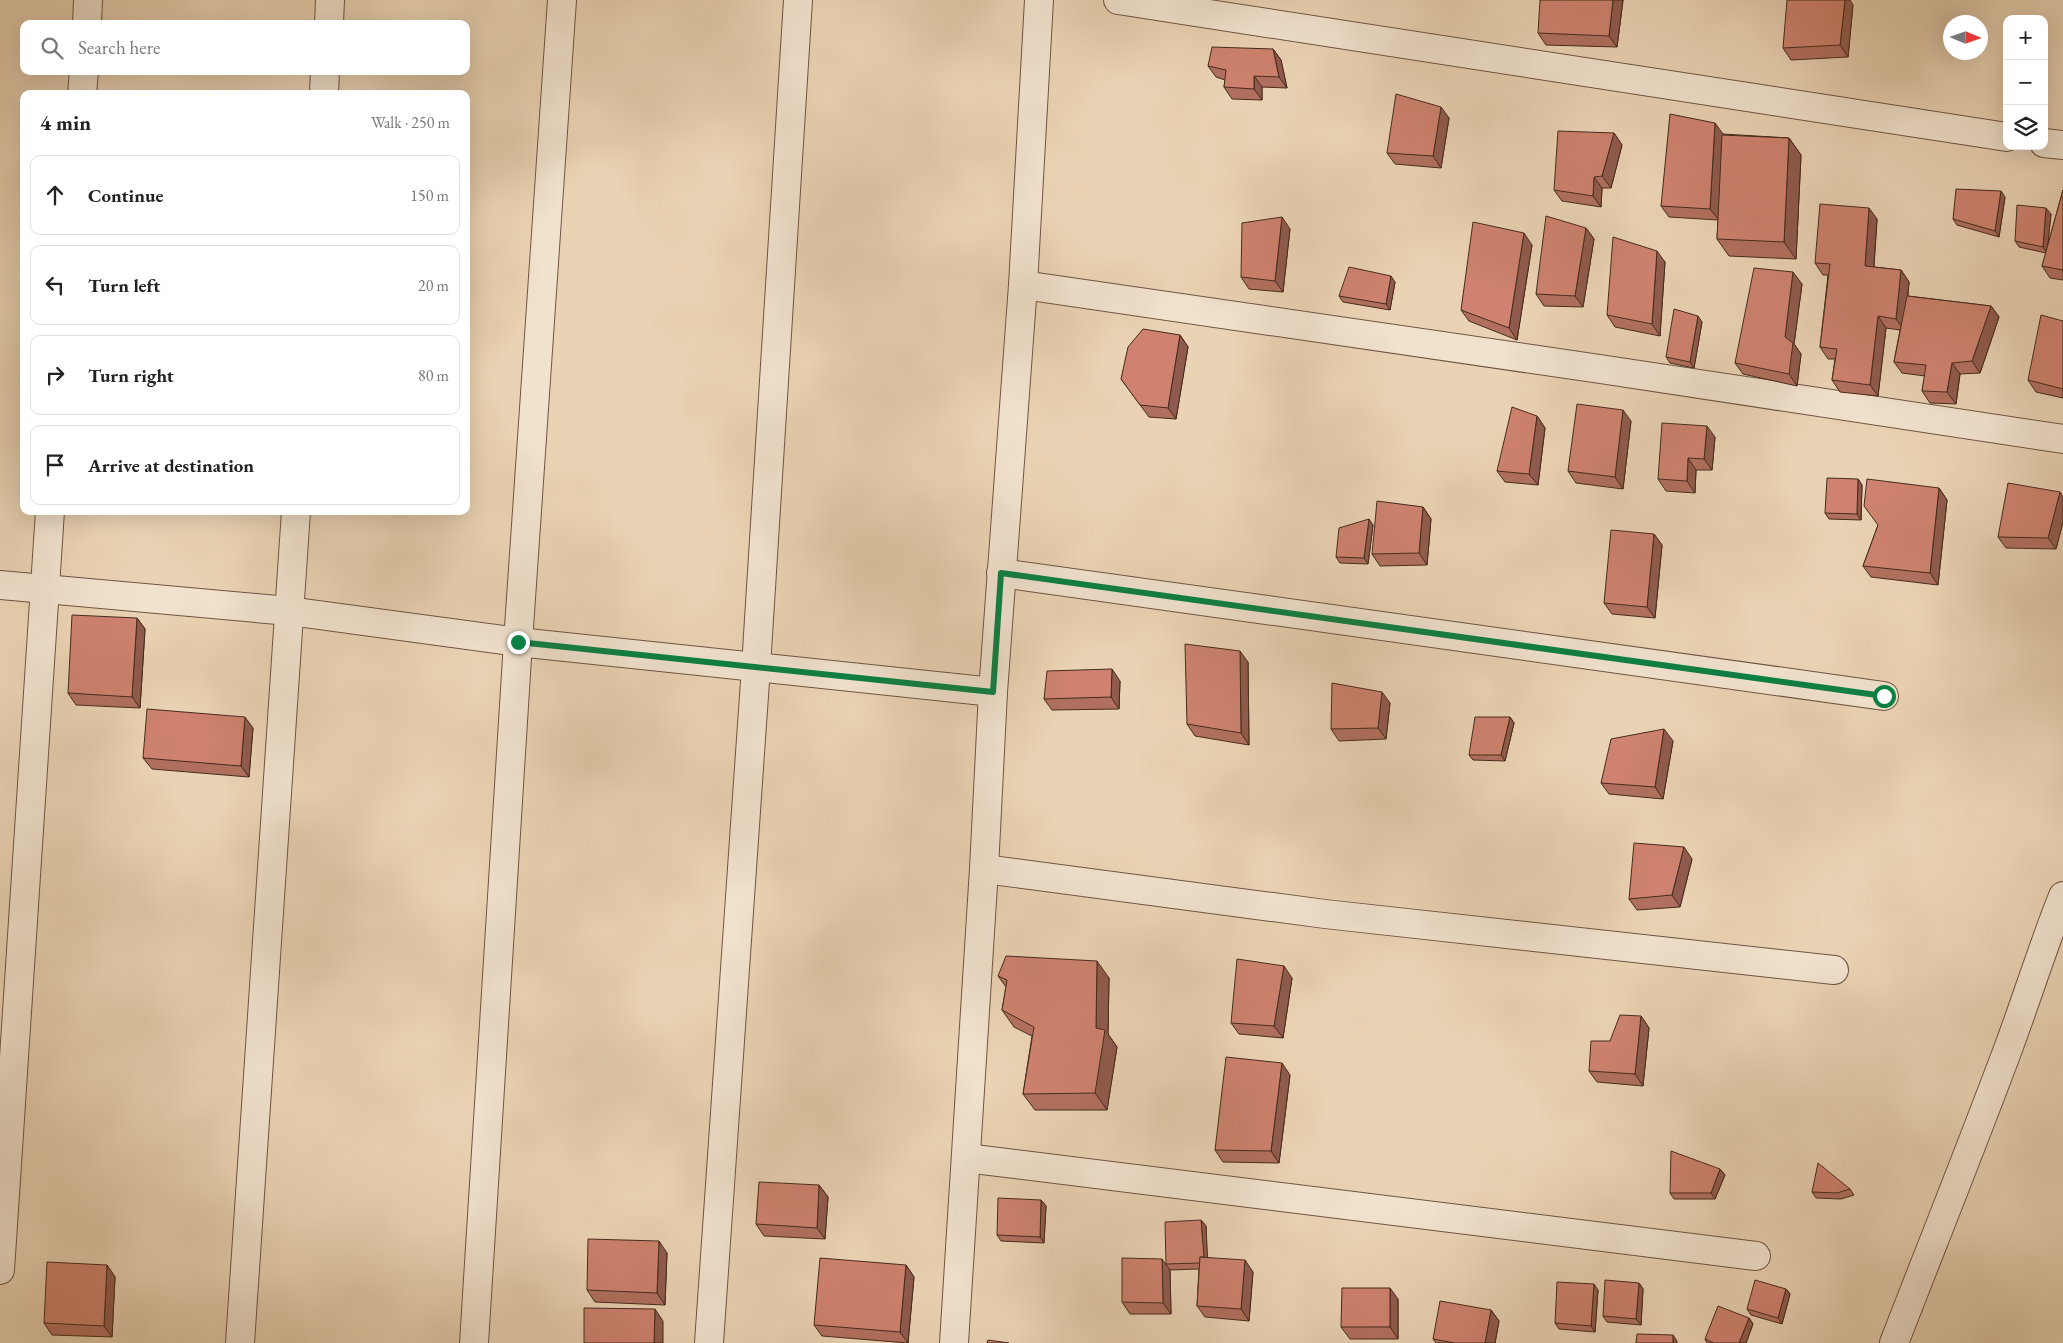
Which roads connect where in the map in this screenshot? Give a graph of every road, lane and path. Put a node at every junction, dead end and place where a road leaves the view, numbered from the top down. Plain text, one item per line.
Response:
1 (88, 0) edge
2 (330, 0) edge
3 (562, 0) edge
4 (798, 0) edge
5 (1039, 0) edge
6 (1118, 0) edge
7 (87, 20) edge
8 (329, 20) edge
9 (84, 75) edge
10 (326, 75) edge
11 (82, 90) edge
12 (324, 90) edge
13 (2003, 136) edge
14 (2048, 143) edge
15 (2063, 145) edge
16 (1023, 284) junction
17 (2063, 439) edge
18 (50, 515) edge
19 (296, 515) edge
20 (1001, 573) junction
21 (0, 585) edge
22 (44, 589) junction
23 (289, 611) junction
24 (518, 642) junction
25 (756, 667) junction
26 (993, 692) junction
27 (1884, 696) dead end
28 (984, 869) junction
29 (2063, 896) edge
30 (1834, 970) dead end
31 (966, 1158) junction
32 (1756, 1256) dead end
33 (0, 1270) edge
34 (240, 1343) edge
35 (474, 1343) edge
36 (708, 1343) edge
37 (954, 1343) edge
38 (1894, 1343) edge

1 - 7 street
2 - 8 street
3 - 24 street
4 - 25 street
5 - 16 street
6 - 13 street
9 - 11 street
10 - 12 street
14 - 15 street
16 - 17 street
16 - 20 street
18 - 22 street
19 - 23 street
20 - 26 street
20 - 27 street
21 - 22 street
22 - 23 street
22 - 33 street
23 - 24 street
23 - 34 street
24 - 25 street
24 - 35 street
25 - 26 street
25 - 36 street
26 - 28 street
28 - 30 street
28 - 31 street
29 - 38 street
31 - 32 street
31 - 37 street

